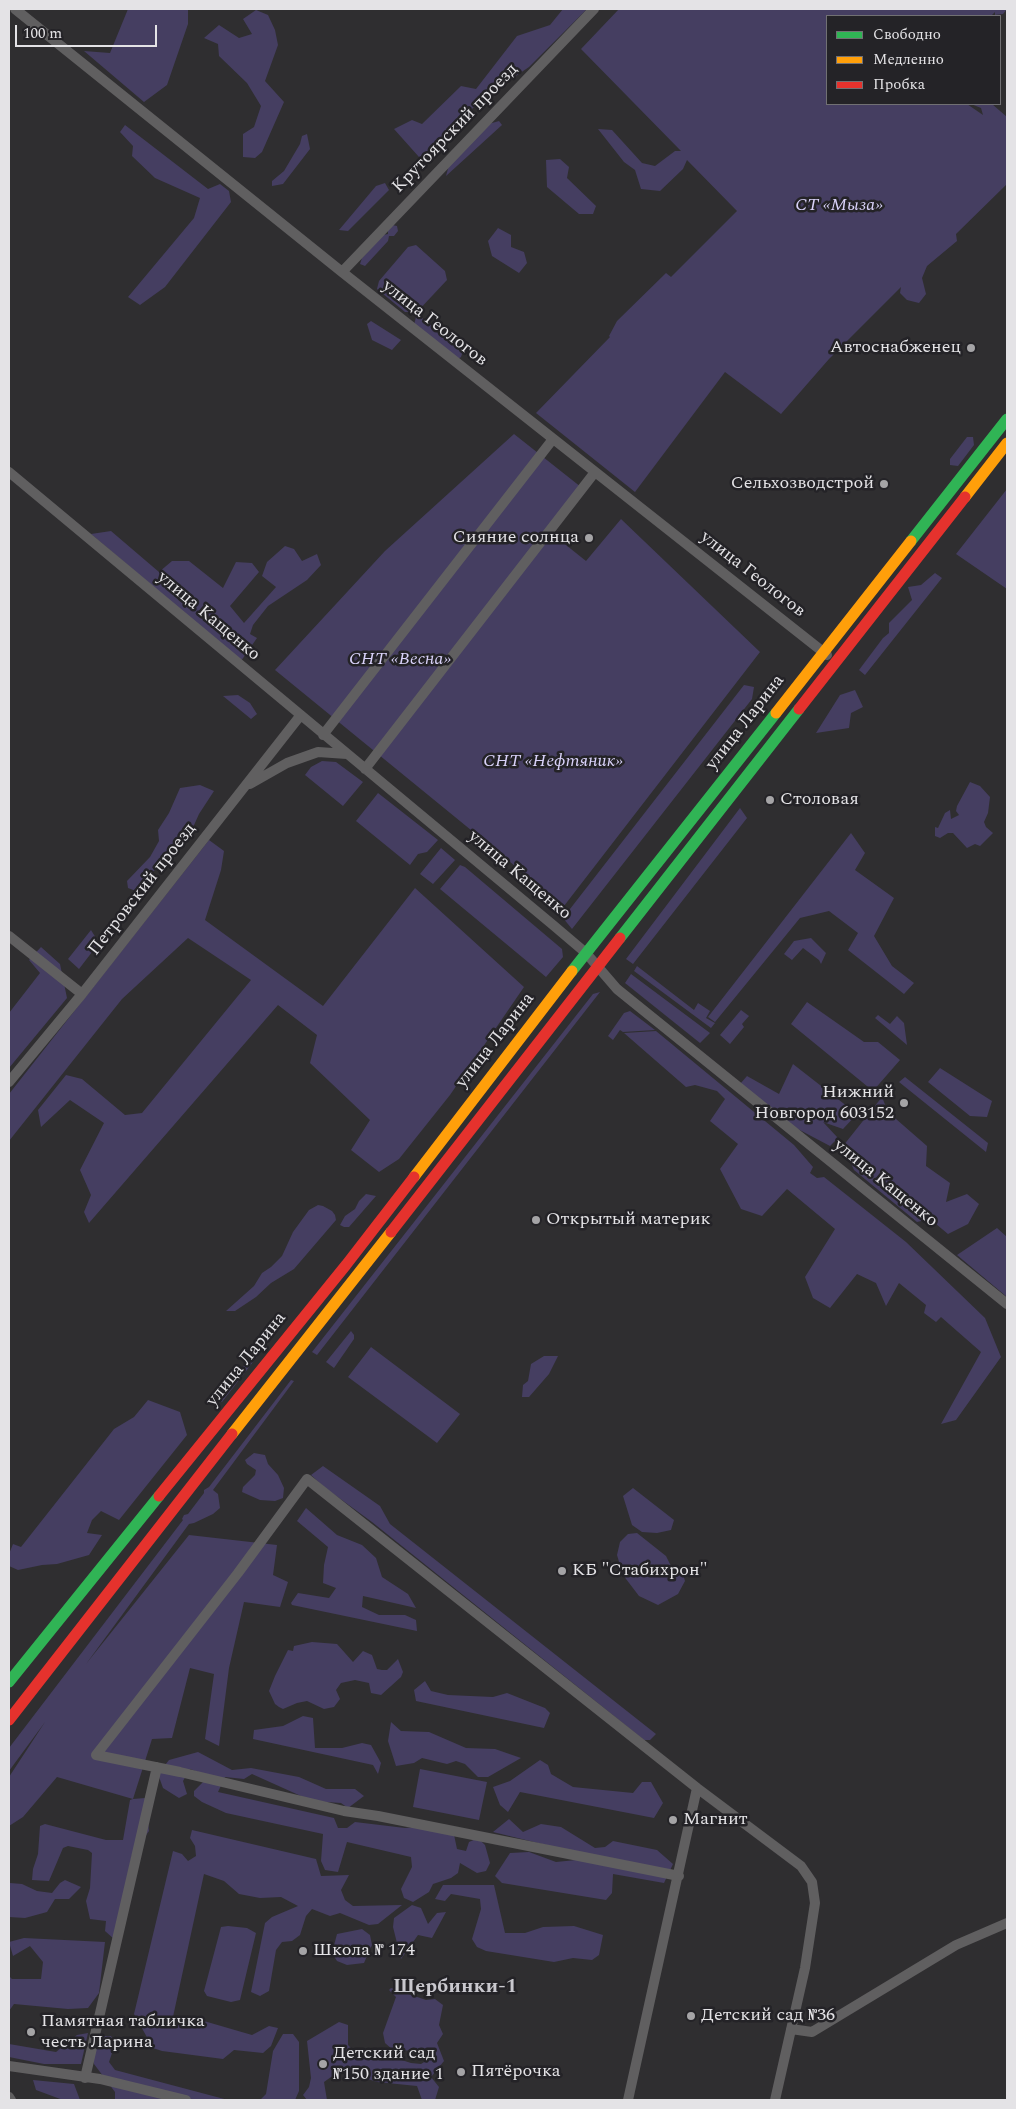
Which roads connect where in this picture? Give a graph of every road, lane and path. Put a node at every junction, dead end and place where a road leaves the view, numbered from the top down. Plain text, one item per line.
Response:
1 (15, 9) edge
2 (594, 9) edge
3 (342, 272) junction
4 (1007, 419) edge
5 (553, 439) junction
6 (1007, 442) edge
7 (9, 472) edge
8 (595, 472) junction
9 (824, 652) junction
10 (836, 662) junction
11 (300, 716) junction
12 (323, 735) junction
13 (347, 754) junction
14 (365, 769) junction
15 (245, 787) junction
16 (9, 936) edge
17 (586, 954) junction
18 (598, 966) junction
19 (82, 994) junction
20 (9, 1082) edge
21 (1007, 1304) edge
22 (10, 1680) edge
23 (39, 1682) junction
24 (9, 1720) edge
25 (9, 1732) edge
26 (157, 1767) junction
27 (698, 1788) junction
28 (679, 1876) junction
29 (1007, 1923) edge
30 (791, 2029) junction
31 (9, 2066) edge
32 (84, 2078) junction
33 (186, 2100) edge
34 (628, 2100) edge
35 (775, 2100) edge

1 - 3 street, улица Геологов
2 - 3 street, Крутоярский проезд
3 - 5 street, улица Геологов
4 - 9 main road, улица Ларина
5 - 8 street, улица Геологов
5 - 12 street
6 - 10 main road, улица Ларина
7 - 11 street, улица Кащенко
8 - 9 street, улица Геологов
8 - 14 street
9 - 10 street, улица Геологов
9 - 17 main road, улица Ларина
10 - 18 main road, улица Ларина
11 - 12 street, улица Кащенко
11 - 15 street, Петровский проезд
12 - 13 street, улица Кащенко
13 - 14 street, улица Кащенко
13 - 15 street
14 - 17 street, улица Кащенко
15 - 19 street, Петровский проезд
16 - 19 street
17 - 18 street, улица Кащенко
17 - 22 main road, улица Ларина
18 - 21 street, улица Кащенко
18 - 23 main road, улица Ларина
19 - 20 street, Петровский проезд
23 - 24 main road
23 - 25 main road
26 - 27 street
26 - 28 street
26 - 32 street
27 - 28 street
27 - 30 street
28 - 34 street
29 - 30 street
30 - 35 street
31 - 32 street
32 - 33 street

